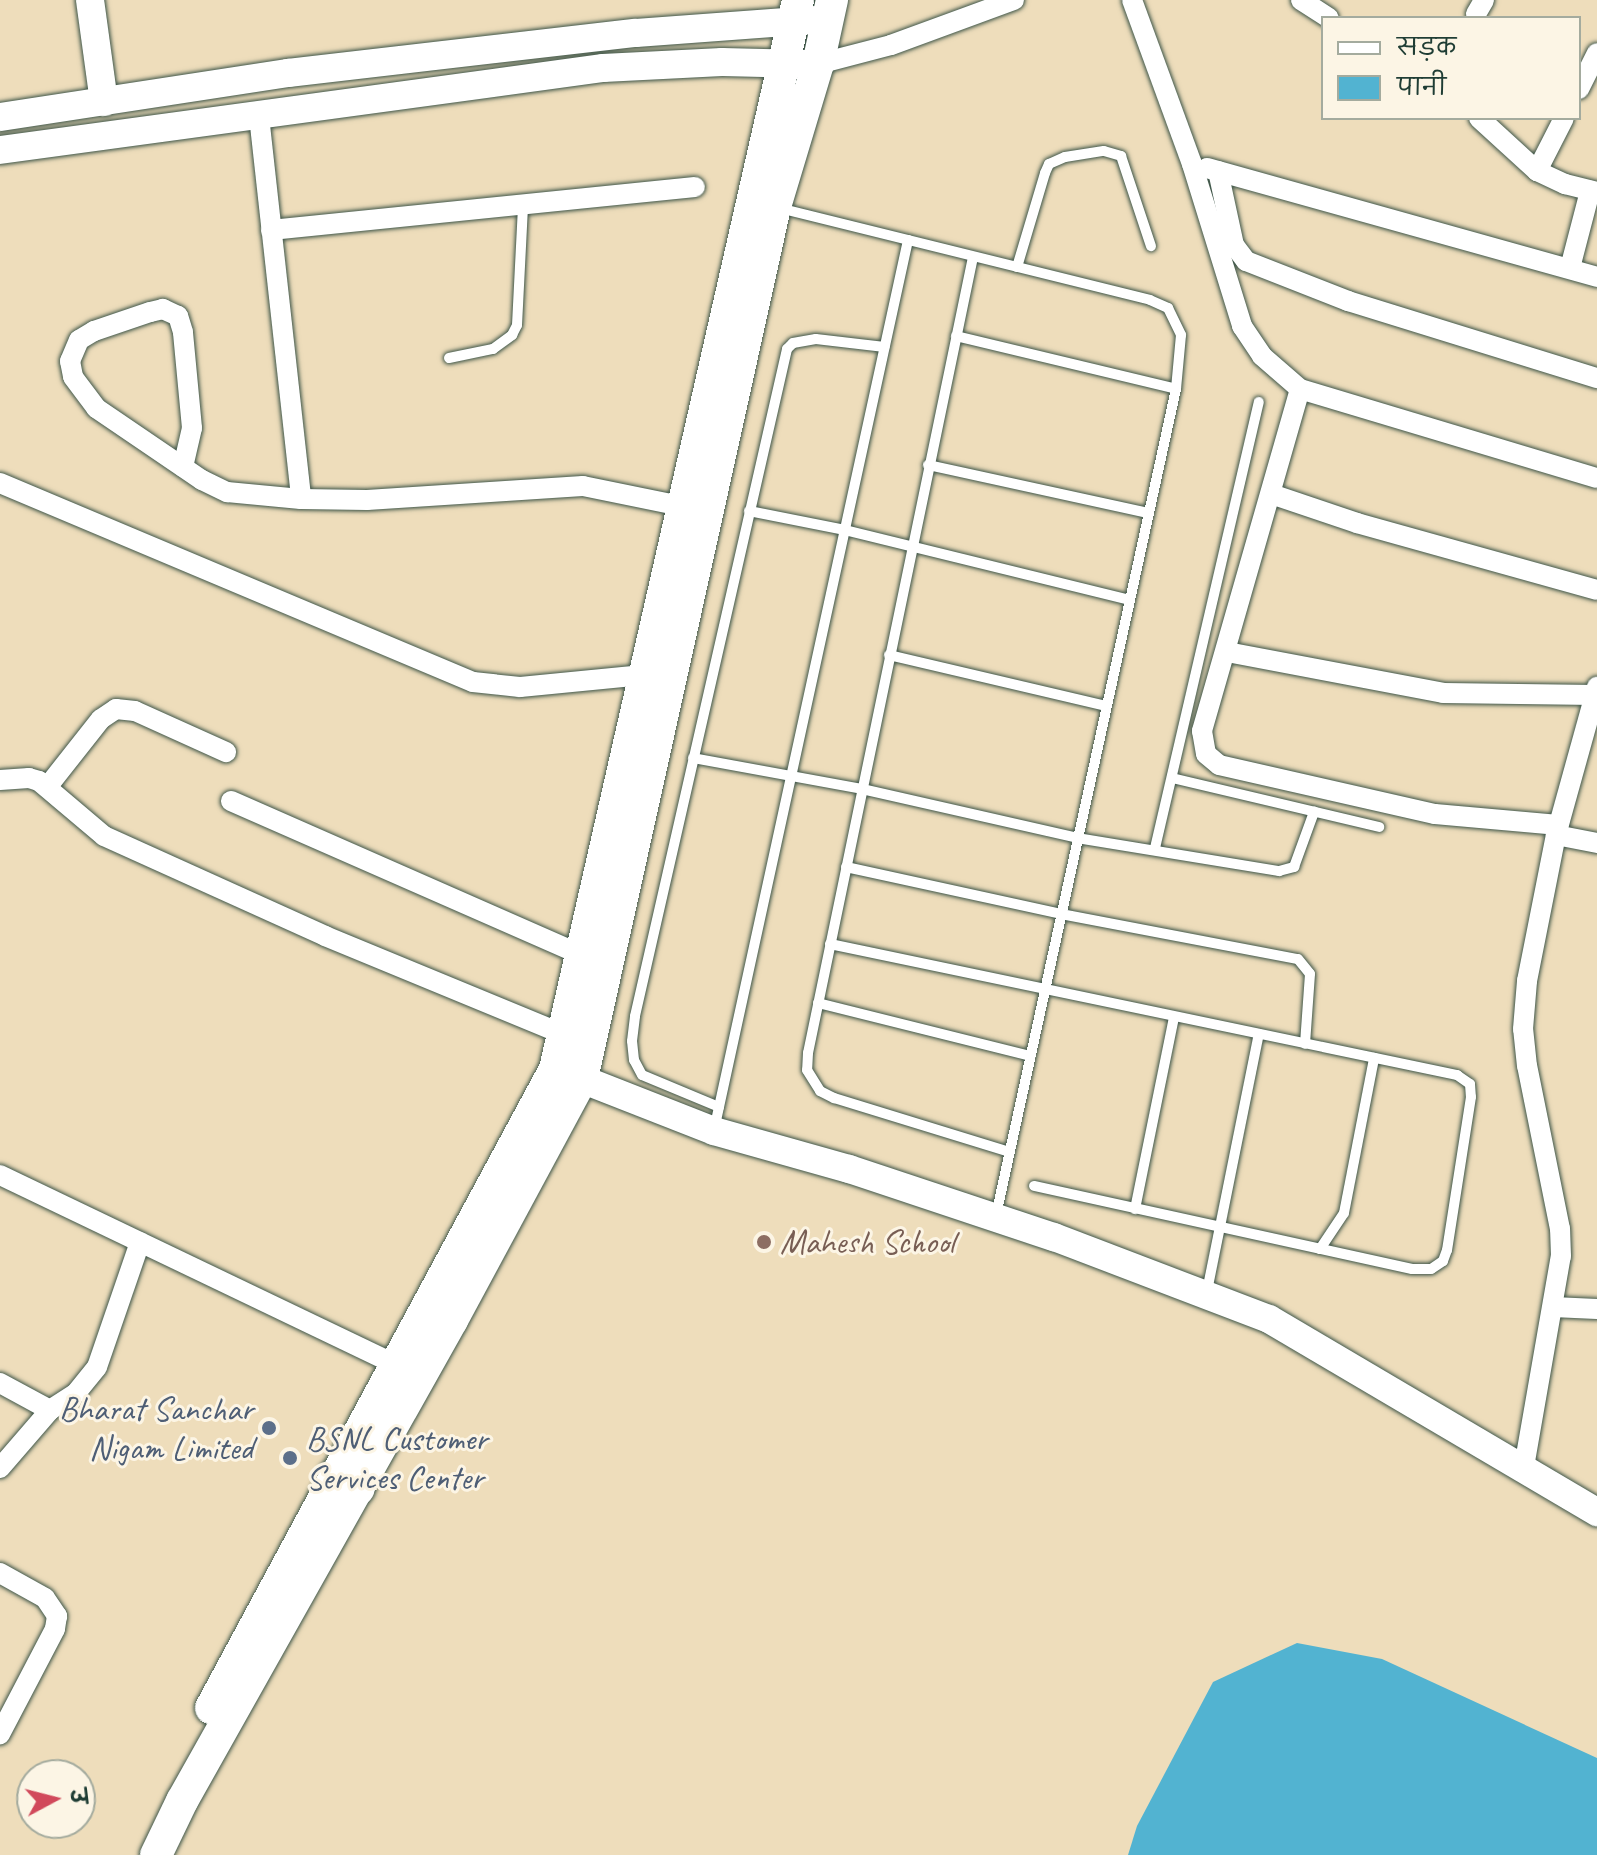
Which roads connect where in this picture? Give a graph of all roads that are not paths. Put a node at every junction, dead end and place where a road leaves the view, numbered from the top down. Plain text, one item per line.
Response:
1 (90, 0) edge
2 (1014, 0) edge
3 (1132, 0) edge
4 (1301, 0) edge
5 (796, 10) edge
6 (830, 10) edge
7 (1326, 16) edge
8 (1597, 53) edge
9 (818, 64) junction
10 (782, 65) junction
11 (1581, 85) edge
12 (104, 102) junction
13 (259, 116) junction
14 (0, 117) edge
15 (1481, 120) edge
16 (1563, 120) edge
17 (0, 150) edge
18 (1192, 164) junction
19 (1218, 171) junction
20 (1537, 171) junction
21 (695, 187) dead end
22 (1594, 192) edge
23 (762, 204) junction
24 (523, 207) junction
25 (271, 230) junction
26 (908, 240) junction
27 (1151, 246) dead end
28 (973, 257) junction
29 (1017, 267) junction
30 (1570, 268) junction
31 (1597, 277) edge
32 (956, 336) junction
33 (885, 347) junction
34 (449, 358) dead end
35 (1597, 378) edge
36 (1176, 389) junction
37 (1300, 389) junction
38 (1259, 402) dead end
39 (928, 465) junction
40 (183, 467) junction
41 (1597, 478) edge
42 (0, 483) edge
43 (1271, 494) junction
44 (301, 499) junction
45 (681, 506) junction
46 (749, 511) junction
47 (1148, 513) junction
48 (845, 530) junction
49 (911, 548) junction
50 (1597, 590) edge
51 (1129, 600) junction
52 (1227, 652) junction
53 (889, 655) junction
54 (643, 675) junction
55 (1596, 691) edge
56 (1106, 706) junction
57 (226, 752) dead end
58 (693, 758) junction
59 (789, 777) junction
60 (1172, 778) junction
61 (0, 780) edge
62 (48, 786) junction
63 (862, 789) junction
64 (231, 801) dead end
65 (1314, 812) junction
66 (1379, 827) dead end
67 (1557, 830) junction
68 (1077, 838) junction
69 (1597, 843) edge
70 (1155, 848) junction
71 (846, 867) junction
72 (1061, 914) junction
73 (830, 944) junction
74 (581, 955) junction
75 (1044, 990) junction
76 (818, 1003) junction
77 (1174, 1017) junction
78 (563, 1034) junction
79 (1259, 1034) junction
80 (1305, 1044) junction
81 (1030, 1056) junction
82 (1374, 1058) junction
83 (568, 1074) junction
84 (716, 1119) junction
85 (1009, 1152) junction
86 (0, 1175) edge
87 (1034, 1186) dead end
88 (1135, 1209) junction
89 (995, 1218) junction
90 (1222, 1228) junction
91 (140, 1242) junction
92 (1320, 1249) junction
93 (1206, 1295) junction
94 (1553, 1307) junction
95 (1597, 1309) edge
96 (396, 1365) junction
97 (0, 1383) edge
98 (50, 1410) junction
99 (1524, 1467) junction
100 (0, 1468) edge
101 (346, 1482) junction
102 (1597, 1512) edge
103 (0, 1573) edge
104 (6, 1708) edge
105 (0, 1734) edge
106 (131, 1855) edge
107 (156, 1855) edge

1 - 12 street
2 - 9 street
3 - 18 street
4 - 7 street
5 - 6 street
5 - 10 main road
5 - 12 street
6 - 9 main road
8 - 11 street
9 - 10 street
9 - 23 main road
10 - 13 street
10 - 23 main road
12 - 14 street
13 - 17 street
13 - 25 street
15 - 20 street
16 - 20 street
18 - 19 street
18 - 37 street
19 - 30 street
19 - 35 street
20 - 22 street
21 - 24 street
22 - 30 street
23 - 26 lane
23 - 45 main road
23 - 83 main road
24 - 25 street
24 - 34 lane
25 - 44 street
26 - 28 lane
26 - 33 lane
27 - 29 lane
28 - 29 lane
28 - 32 lane
29 - 36 lane
30 - 31 street
32 - 36 lane
32 - 39 lane
33 - 46 lane
33 - 48 lane
36 - 47 lane
37 - 41 street
37 - 43 street
38 - 60 lane
39 - 47 lane
39 - 49 lane
40 - 40 street
40 - 44 street
42 - 54 street
43 - 50 street
43 - 52 street
44 - 45 street
45 - 54 main road
46 - 48 lane
46 - 58 lane
47 - 51 lane
48 - 49 lane
48 - 59 lane
49 - 51 lane
49 - 53 lane
51 - 56 lane
52 - 55 street
52 - 67 street
53 - 56 lane
53 - 63 lane
54 - 74 main road
55 - 67 street
56 - 68 lane
57 - 62 street
58 - 59 lane
58 - 84 lane
59 - 63 lane
59 - 84 lane
60 - 65 lane
60 - 70 lane
61 - 62 street
62 - 78 street
63 - 68 lane
63 - 71 lane
64 - 74 street
65 - 66 lane
65 - 70 lane
67 - 69 street
67 - 94 street
68 - 70 lane
68 - 72 lane
71 - 72 lane
71 - 73 lane
72 - 75 lane
72 - 80 lane
73 - 75 lane
73 - 76 lane
74 - 78 main road
75 - 77 lane
75 - 81 lane
76 - 81 lane
76 - 85 lane
77 - 79 lane
77 - 88 lane
78 - 83 main road
79 - 80 lane
79 - 90 lane
80 - 82 lane
81 - 85 lane
82 - 92 lane
82 - 92 lane
83 - 84 street
83 - 96 main road
83 - 101 main road
84 - 89 street
85 - 89 lane
86 - 91 street
87 - 88 lane
88 - 90 lane
89 - 93 street
90 - 92 lane
90 - 93 lane
91 - 96 street
91 - 98 street
93 - 99 street
94 - 95 street
94 - 99 street
96 - 101 main road
97 - 98 street
98 - 100 street
99 - 102 street
101 - 106 main road
101 - 107 main road
103 - 104 street
104 - 105 street

